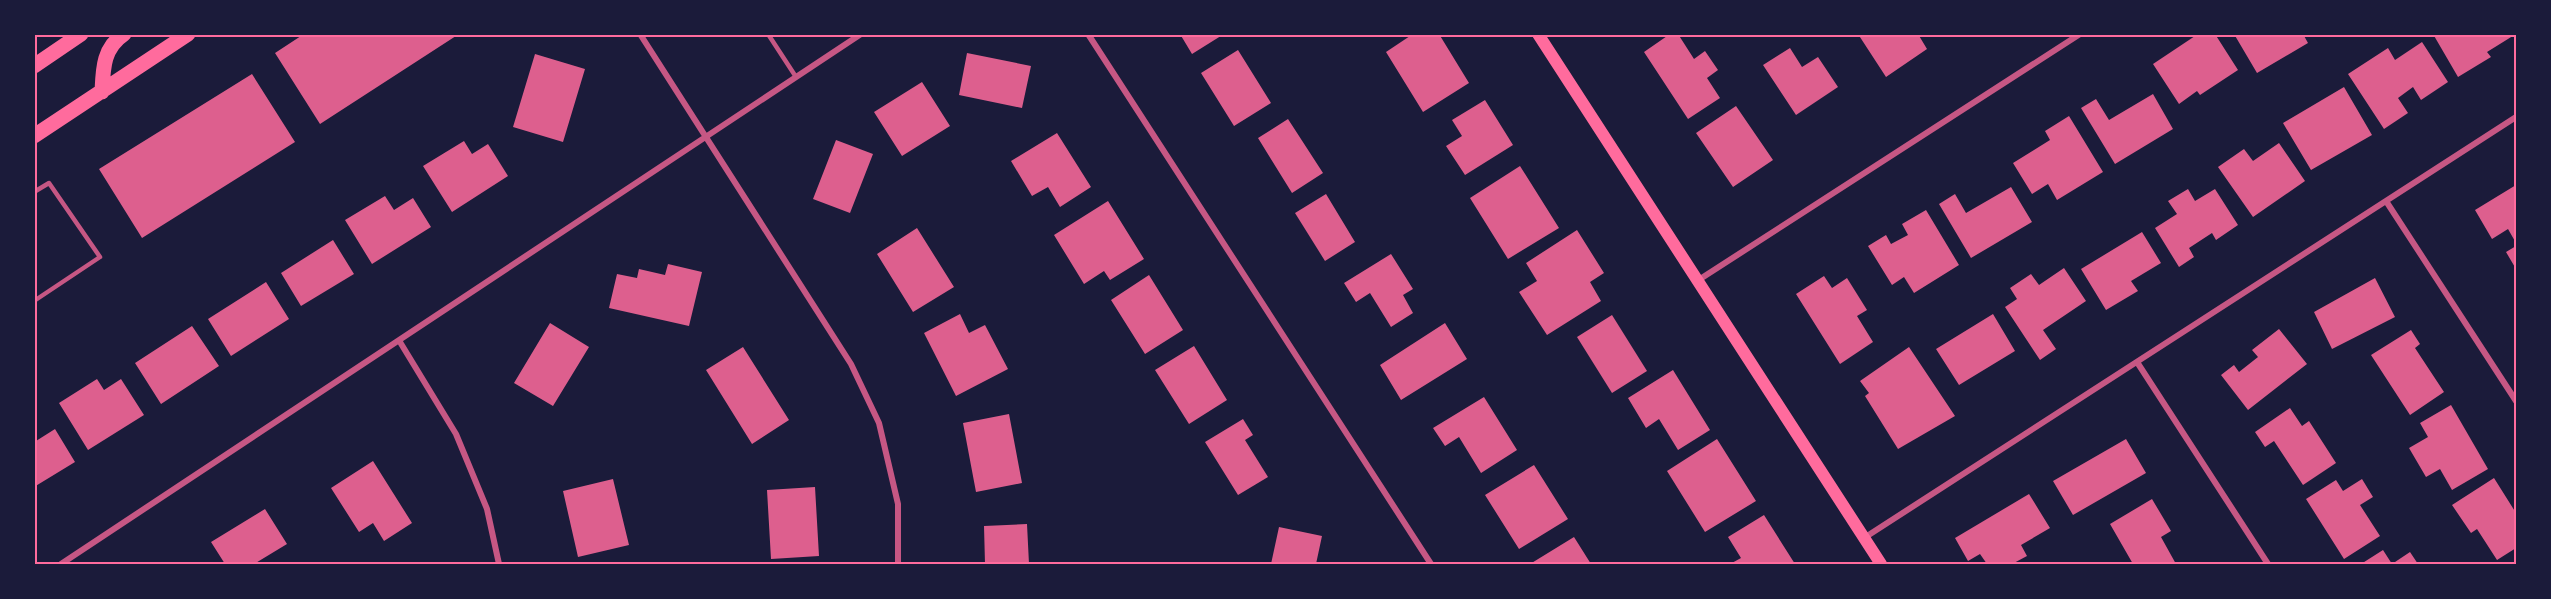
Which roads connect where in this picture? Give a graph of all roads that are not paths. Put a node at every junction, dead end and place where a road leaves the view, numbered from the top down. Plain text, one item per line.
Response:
1 (81, 34) edge
2 (124, 34) edge
3 (188, 34) edge
4 (640, 34) edge
5 (768, 34) edge
6 (861, 34) edge
7 (1088, 34) edge
8 (1538, 34) edge
9 (2080, 34) edge
10 (34, 66) edge
11 (796, 77) junction
12 (102, 92) junction
13 (2517, 117) edge
14 (34, 136) edge
15 (707, 139) junction
16 (34, 192) edge
17 (2386, 201) junction
18 (1696, 281) junction
19 (34, 301) edge
20 (400, 342) junction
21 (2137, 362) junction
22 (2517, 401) edge
23 (1863, 538) junction
24 (62, 564) edge
25 (499, 564) edge
26 (898, 564) edge
27 (1431, 564) edge
28 (1881, 564) edge
29 (2268, 564) edge

1 - 10 main road
2 - 12 main road
3 - 12 main road
4 - 15 street
5 - 11 lane
6 - 11 street
7 - 27 street
8 - 18 main road
9 - 18 street
11 - 15 street
12 - 14 main road
13 - 17 street
15 - 20 street
15 - 26 street
16 - 19 lane
17 - 21 street
17 - 22 street
18 - 23 main road
20 - 24 street
20 - 25 street
21 - 23 street
21 - 29 street
23 - 28 main road

